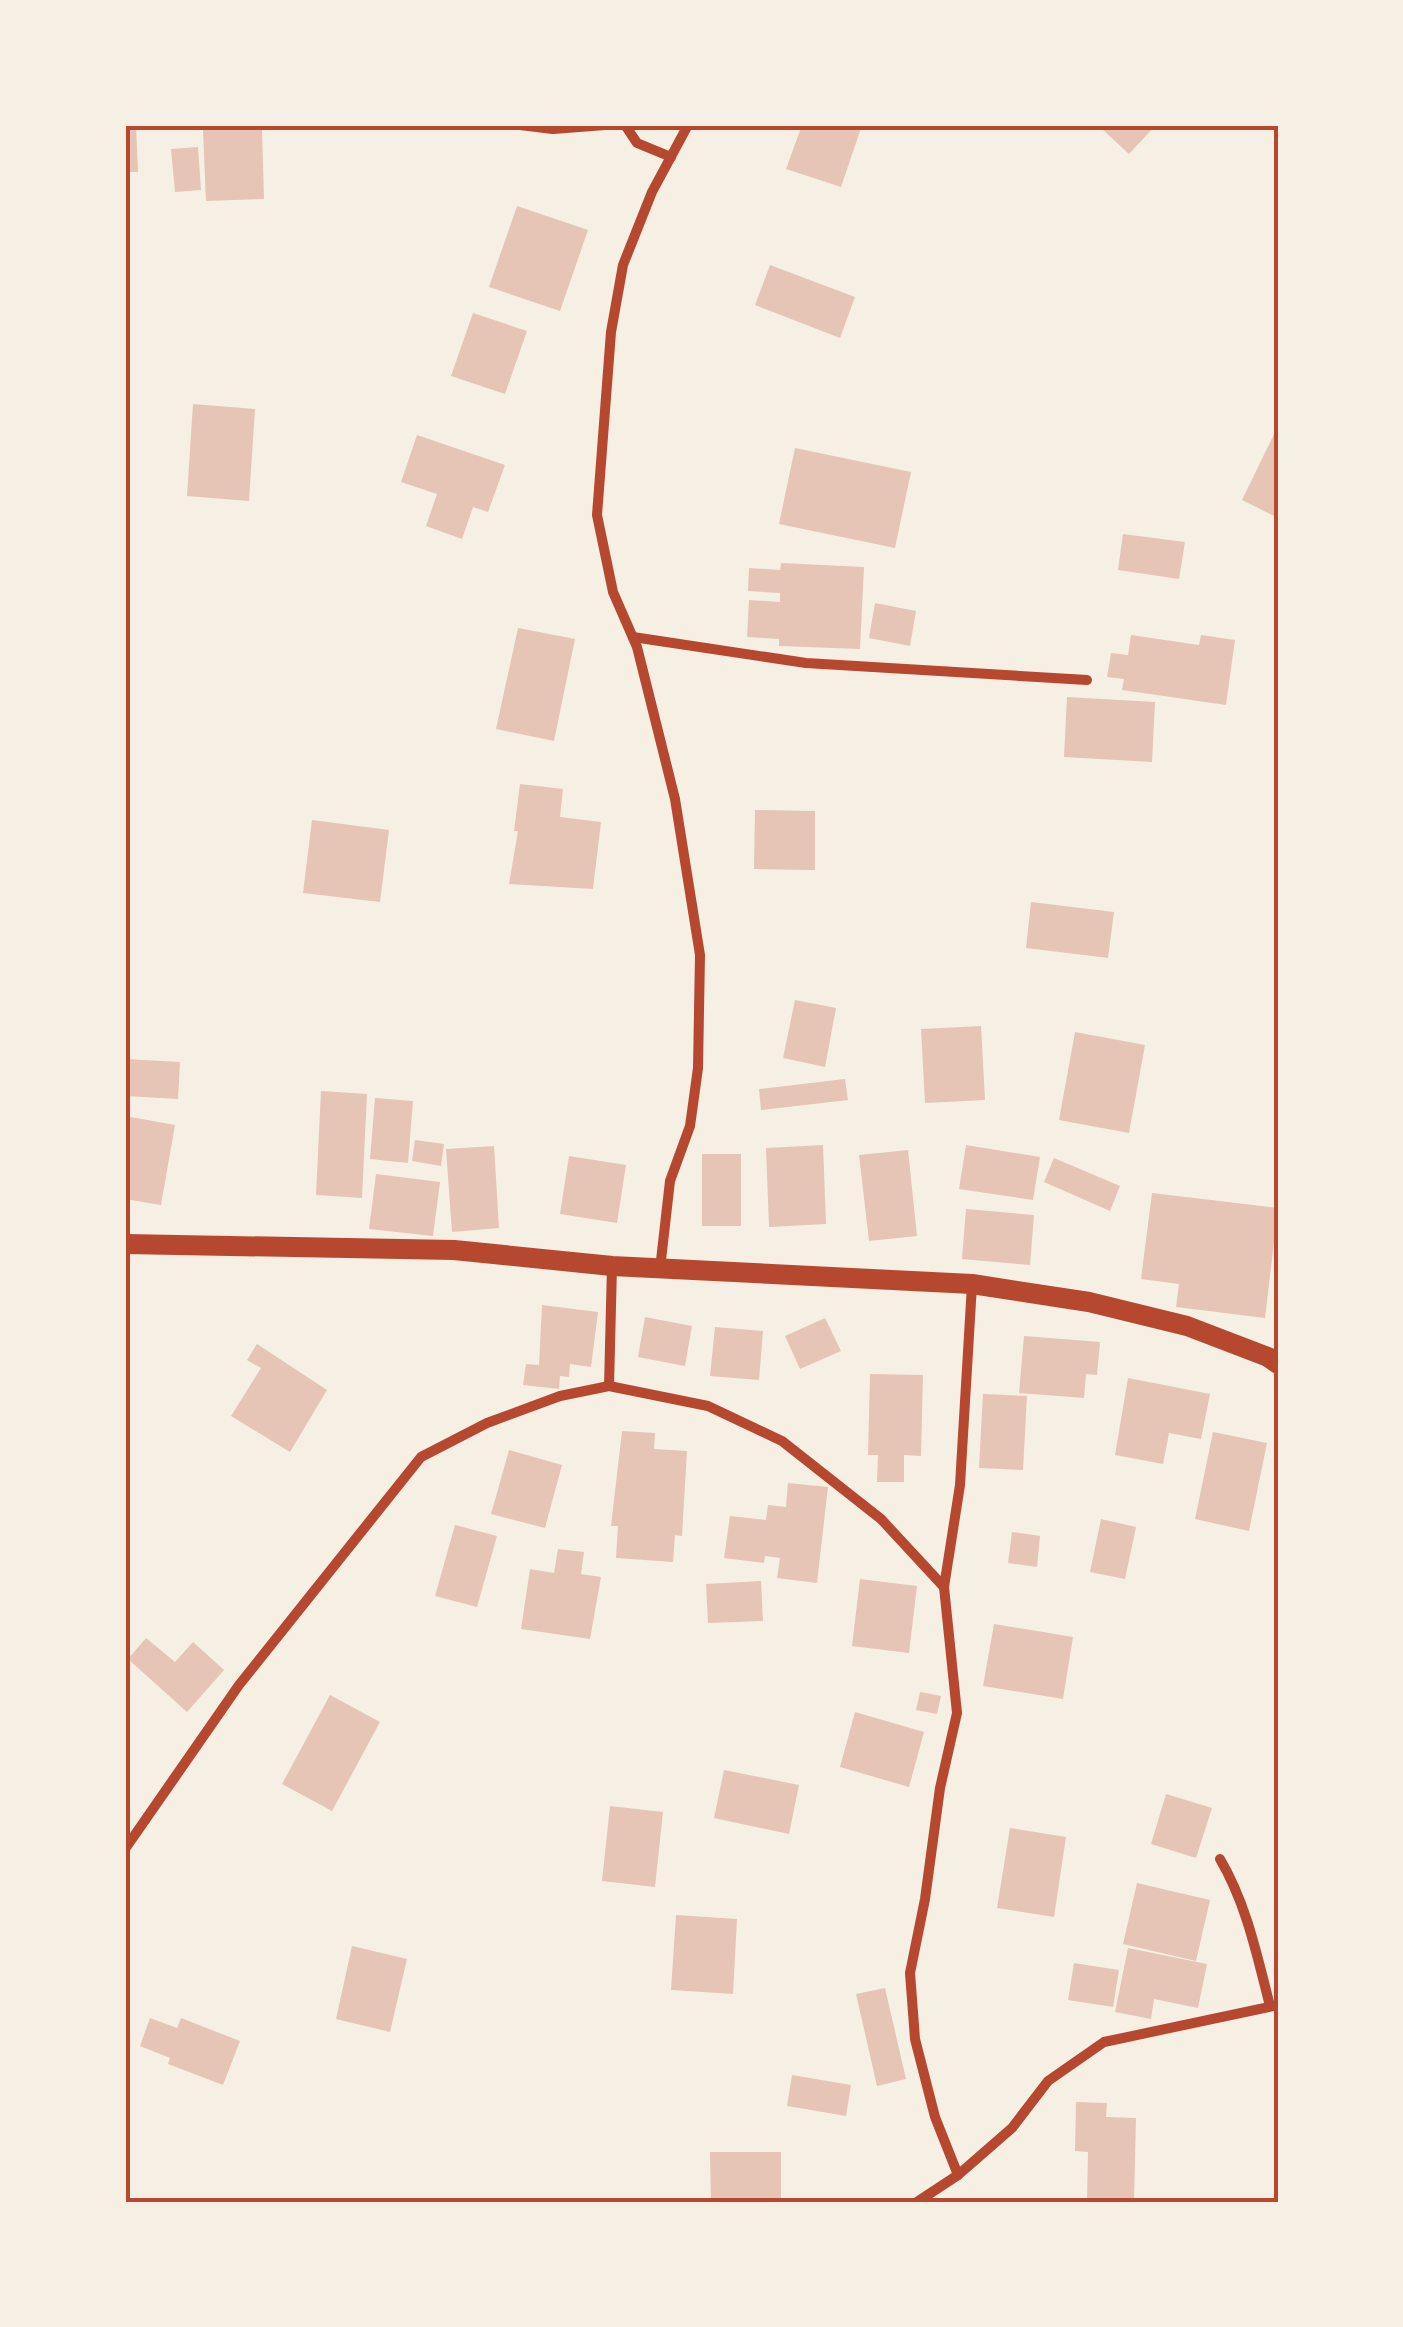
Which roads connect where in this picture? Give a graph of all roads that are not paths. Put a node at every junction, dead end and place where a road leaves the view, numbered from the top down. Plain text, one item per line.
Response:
1 (520, 125) edge
2 (605, 125) edge
3 (625, 125) edge
4 (688, 125) edge
5 (671, 158) junction
6 (633, 637) junction
7 (1086, 680) dead end
8 (125, 1244) edge
9 (612, 1266) junction
10 (660, 1268) junction
11 (972, 1284) junction
12 (1278, 1364) edge
13 (609, 1386) junction
14 (944, 1588) junction
15 (125, 1849) edge
16 (1220, 1859) dead end
17 (1274, 2006) edge
18 (958, 2175) junction
19 (917, 2202) edge

1 - 2 street
3 - 5 street
4 - 5 street
5 - 6 street
6 - 7 street
6 - 10 street
8 - 9 main road
9 - 10 main road
9 - 13 street
10 - 11 main road
11 - 12 main road
11 - 14 street
13 - 14 street
13 - 15 street
14 - 18 street
16 - 17 street
17 - 18 street
18 - 19 street

